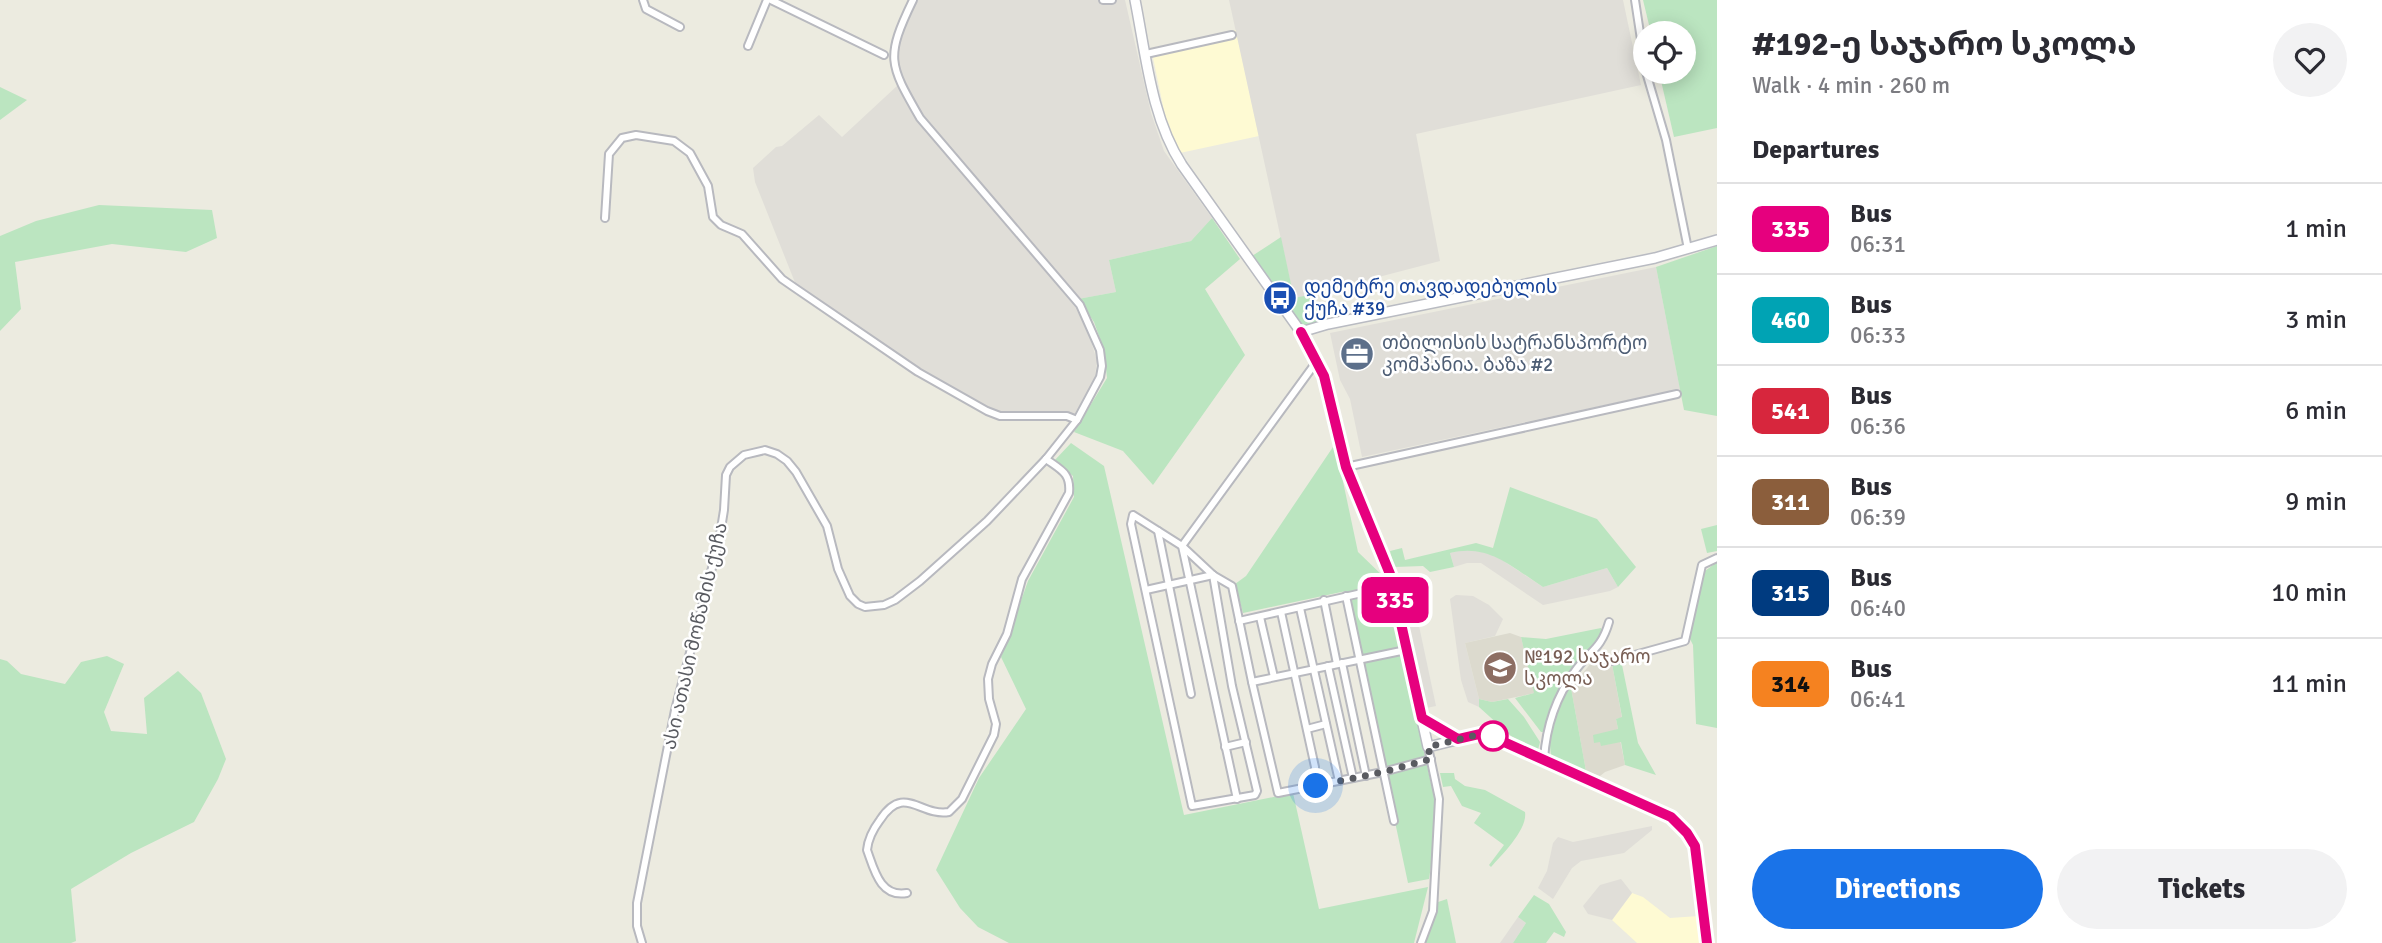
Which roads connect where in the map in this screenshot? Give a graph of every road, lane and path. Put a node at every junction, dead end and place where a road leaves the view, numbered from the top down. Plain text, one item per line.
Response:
1 (643, 0) edge
2 (771, 0) edge
3 (913, 0) edge
4 (1103, 0) edge
5 (1112, 0) edge
6 (1135, 0) edge
7 (1634, 0) edge
8 (1637, 21) edge
9 (680, 27) dead end
10 (1232, 36) dead end
11 (748, 46) dead end
12 (1146, 54) junction
13 (884, 55) dead end
14 (1650, 84) edge
15 (605, 219) dead end
16 (1717, 240) edge
17 (1688, 249) junction
18 (1301, 332) junction
19 (1317, 361) junction
20 (1677, 394) dead end
21 (1077, 420) junction
22 (1046, 459) junction
23 (1346, 467) junction
24 (1157, 531) junction
25 (1182, 546) junction
26 (1717, 558) edge
27 (1213, 575) junction
28 (1189, 580) junction
29 (1391, 580) junction
30 (1167, 585) junction
31 (1146, 590) junction
32 (1346, 596) junction
33 (1324, 600) junction
34 (1300, 608) junction
35 (1281, 612) junction
36 (1260, 617) junction
37 (1239, 621) junction
38 (1609, 622) dead end
39 (1406, 650) junction
40 (1593, 653) junction
41 (1359, 660) junction
42 (1340, 664) junction
43 (1328, 666) junction
44 (1314, 669) junction
45 (1295, 673) junction
46 (1274, 677) junction
47 (1252, 682) junction
48 (1191, 694) dead end
49 (1422, 718) junction
50 (1326, 724) junction
51 (1307, 729) junction
52 (1458, 739) junction
53 (1245, 742) junction
54 (1226, 747) junction
55 (1428, 747) junction
56 (1431, 759) junction
57 (1544, 760) junction
58 (1383, 772) junction
59 (1366, 776) junction
60 (1353, 778) junction
61 (1339, 781) junction
62 (1316, 786) junction
63 (1237, 799) junction
64 (1394, 821) dead end
65 (907, 893) dead end
66 (642, 943) edge
67 (1421, 943) edge
68 (1707, 943) edge

1 - 9 street
2 - 11 street
2 - 13 street
3 - 21 street, ასი ათასი მოწამის ქუჩა
4 - 5 street
6 - 12 street
7 - 8 street
10 - 12 street
12 - 18 street
14 - 17 street
15 - 21 street
16 - 17 street
17 - 18 street
18 - 19 street
19 - 23 street
19 - 25 street
20 - 23 street
21 - 22 street, ასი ათასი მოწამის ქუჩა
22 - 65 street
22 - 66 street, ასი ათასი მოწამის ქუჩა
23 - 29 street
24 - 25 street
24 - 30 street
24 - 31 street
25 - 27 street
25 - 28 street
26 - 40 street
27 - 28 street
27 - 37 street
27 - 53 street
28 - 30 street
28 - 54 street
29 - 32 street
29 - 39 street
30 - 31 street
30 - 48 street
31 - 63 street
32 - 33 street
32 - 41 street
33 - 34 street
33 - 42 street
34 - 35 street
34 - 44 street
35 - 36 street
35 - 45 street
36 - 37 street
36 - 46 street
37 - 47 street
38 - 40 street
39 - 41 street
39 - 49 street
40 - 57 street
41 - 42 street
41 - 58 street
42 - 43 street
42 - 59 street
43 - 44 street
43 - 60 street
44 - 45 street
44 - 50 street
45 - 46 street
45 - 51 street
46 - 47 street
47 - 62 street
49 - 52 street
49 - 55 street
50 - 51 street
50 - 61 street
51 - 62 street
52 - 55 street
52 - 57 street
53 - 54 street
53 - 63 street
54 - 63 street
55 - 56 street
56 - 58 street
56 - 67 street
57 - 68 street
58 - 59 street
58 - 64 street
59 - 60 street
60 - 61 street
61 - 62 street

